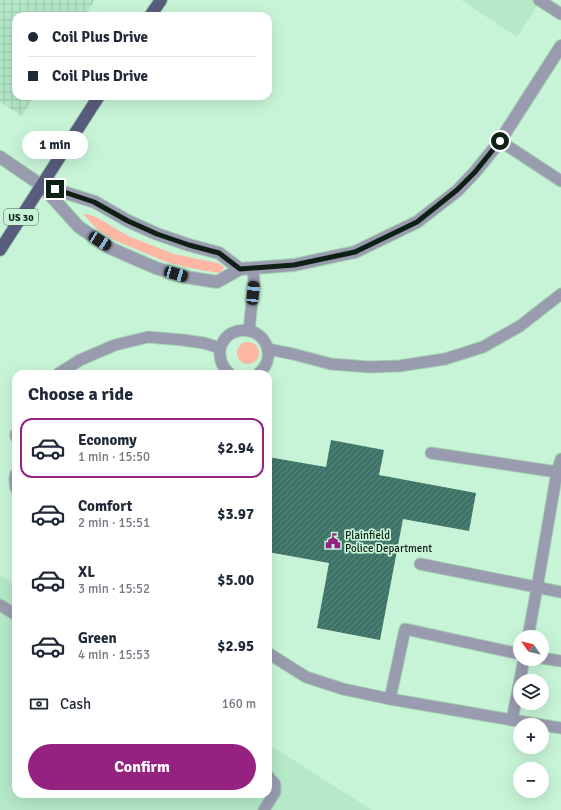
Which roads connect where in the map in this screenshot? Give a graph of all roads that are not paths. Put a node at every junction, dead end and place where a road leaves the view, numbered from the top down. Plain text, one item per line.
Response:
1 (161, 0) edge
2 (539, 0) edge
3 (153, 12) edge
4 (561, 14) edge
5 (561, 46) edge
6 (96, 100) edge
7 (500, 141) junction
8 (0, 158) edge
9 (561, 181) edge
10 (41, 184) junction
11 (0, 250) edge
12 (253, 268) junction
13 (240, 269) junction
14 (561, 294) edge
15 (248, 331) junction
16 (220, 348) junction
17 (268, 349) junction
18 (64, 370) edge
19 (225, 370) edge
20 (262, 370) edge
21 (431, 454) dead end
22 (561, 459) edge
23 (557, 472) junction
24 (420, 564) dead end
25 (538, 588) junction
26 (561, 592) edge
27 (0, 605) edge
28 (12, 612) edge
29 (529, 630) edge
30 (513, 652) edge
31 (272, 656) edge
32 (549, 659) edge
33 (561, 661) edge
34 (523, 666) edge
35 (390, 699) junction
36 (512, 720) joint
37 (549, 726) edge
38 (561, 728) edge
39 (272, 781) edge
40 (269, 808) edge

1 - 3 main road
2 - 4 lane
5 - 7 street
6 - 10 main road, US 30
7 - 9 lane
7 - 12 street
8 - 10 street
10 - 11 main road, US 30
10 - 13 street
10 - 13 street
12 - 13 street
12 - 15 lane
14 - 17 lane
15 - 16 lane
15 - 17 lane
16 - 18 lane
16 - 19 lane
17 - 20 lane
21 - 23 lane
22 - 23 lane
23 - 25 lane
24 - 25 lane
25 - 26 lane
25 - 29 lane
27 - 28 lane
30 - 35 lane
31 - 35 lane
32 - 33 lane
34 - 36 lane
35 - 36 lane
37 - 38 lane
39 - 40 lane

